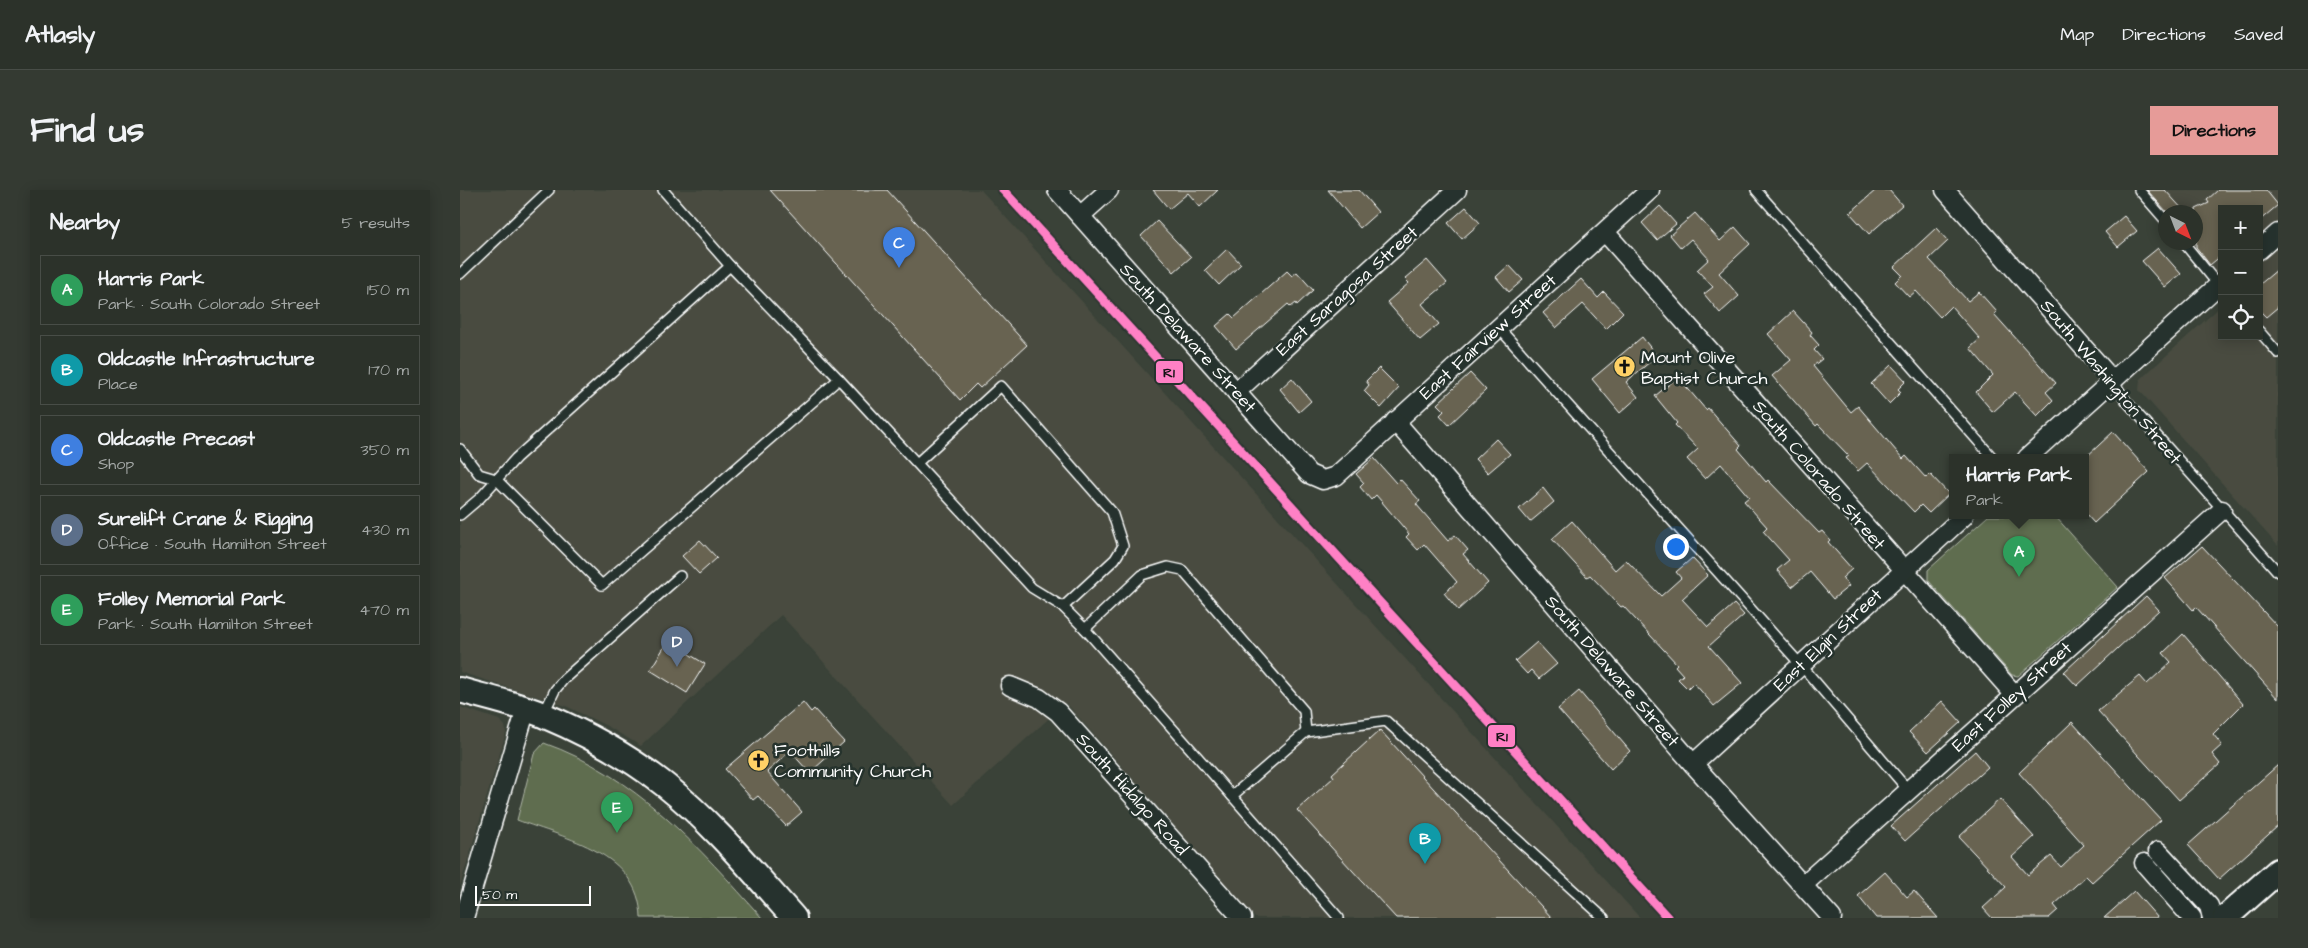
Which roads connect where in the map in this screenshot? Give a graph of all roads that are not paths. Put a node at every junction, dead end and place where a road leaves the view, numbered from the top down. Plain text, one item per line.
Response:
1 (549, 190) edge
2 (663, 190) edge
3 (1057, 190) edge
4 (1109, 190) edge
5 (1457, 190) edge
6 (1650, 190) edge
7 (1756, 190) edge
8 (1946, 190) edge
9 (2138, 190) edge
10 (2158, 213) edge
11 (1080, 216) junction
12 (1605, 232) junction
13 (2278, 233) edge
14 (2263, 246) edge
15 (2191, 250) edge
16 (730, 266) junction
17 (460, 274) edge
18 (2218, 282) edge
19 (2218, 288) edge
20 (1499, 328) junction
21 (2263, 336) edge
22 (2278, 353) edge
23 (840, 379) junction
24 (2113, 381) junction
25 (1236, 392) junction
26 (1396, 421) junction
27 (460, 449) edge
28 (1989, 454) edge
29 (2032, 454) edge
30 (917, 463) junction
31 (496, 479) junction
32 (1323, 480) joint
33 (2222, 510) junction
34 (460, 515) edge
35 (1961, 519) edge
36 (1904, 570) junction
37 (2278, 572) edge
38 (680, 576) dead end
39 (1063, 607) junction
40 (1085, 629) junction
41 (1801, 665) junction
42 (1010, 686) dead end
43 (460, 690) edge
44 (2014, 694) junction
45 (535, 712) junction
46 (1306, 732) junction
47 (1693, 764) junction
48 (1908, 790) junction
49 (1232, 796) junction
50 (2158, 851) dead end
51 (2144, 864) dead end
52 (2278, 871) edge
53 (1803, 885) junction
54 (464, 918) edge
55 (794, 918) edge
56 (1242, 918) edge
57 (1339, 918) edge
58 (1604, 918) edge
59 (1832, 918) edge
60 (2192, 918) edge
61 (2212, 918) edge
62 (2225, 918) edge

1 - 17 lane
2 - 16 lane
3 - 11 street, South Delaware Street
4 - 11 street
5 - 25 street, East Saragosa Street
6 - 12 street, East Fairview Street
7 - 28 lane
8 - 24 street, South Washington Street
9 - 10 lane
11 - 25 street, South Delaware Street
12 - 20 street, East Fairview Street
12 - 36 street, South Colorado Street
13 - 14 street
15 - 18 lane
16 - 23 lane
16 - 31 lane
19 - 24 street
20 - 26 street, East Fairview Street
20 - 41 lane
21 - 22 lane
23 - 30 lane
23 - 31 lane
24 - 29 street
24 - 33 lane, South Washington Street
25 - 32 street, South Delaware Street
26 - 32 street, East Fairview Street
26 - 47 street, South Delaware Street
27 - 31 lane
30 - 39 lane
30 - 39 lane
31 - 34 lane
33 - 37 lane, South Washington Street
33 - 44 street, East Folley Street
35 - 36 street, East Elgin Street
36 - 41 street, East Elgin Street
36 - 44 street, South Colorado Street
38 - 45 lane
39 - 40 lane
40 - 46 lane
40 - 49 lane
41 - 47 street, East Elgin Street
41 - 48 lane
42 - 56 street, South Hidalgo Road
43 - 45 street
44 - 48 street, East Folley Street
45 - 54 street
45 - 55 street
46 - 49 lane
46 - 58 lane
47 - 53 street, South Delaware Street
48 - 53 street, East Folley Street
49 - 57 lane
50 - 61 street
51 - 60 street
52 - 62 street
53 - 59 street, South Delaware Street

